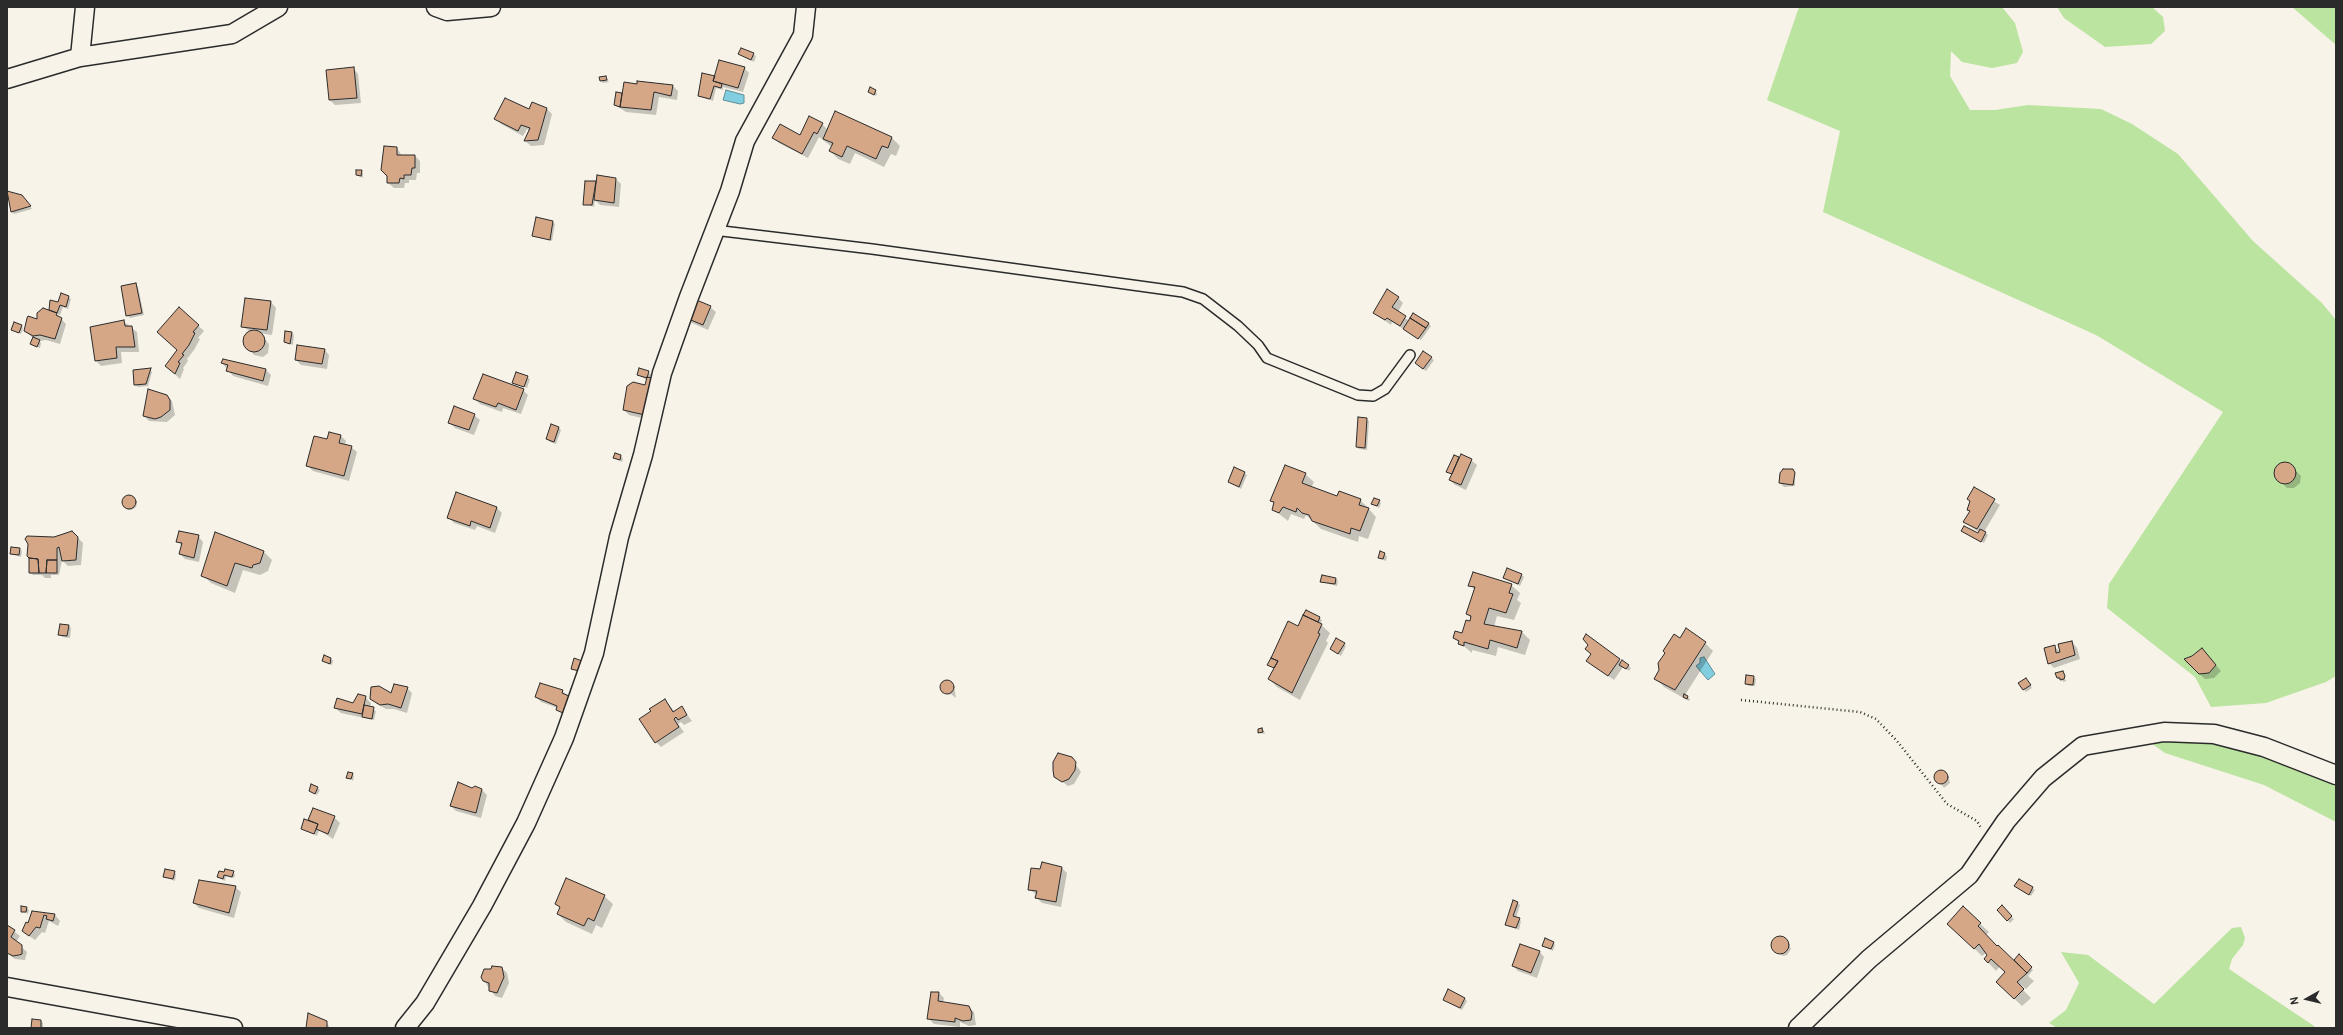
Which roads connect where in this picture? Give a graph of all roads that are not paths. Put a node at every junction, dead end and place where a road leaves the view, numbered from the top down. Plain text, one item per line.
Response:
1 (85, 7) edge
2 (278, 7) edge
3 (436, 7) edge
4 (491, 7) edge
5 (806, 7) edge
6 (80, 57) junction
7 (7, 79) edge
8 (714, 230) junction
9 (1410, 355) dead end
10 (2336, 775) edge
11 (7, 987) edge
12 (233, 1028) edge
13 (405, 1028) edge
14 (1798, 1028) edge

1 - 6 street
2 - 6 street
3 - 4 street
5 - 8 street
6 - 7 street
8 - 9 lane
8 - 13 street
10 - 14 street
11 - 12 street

